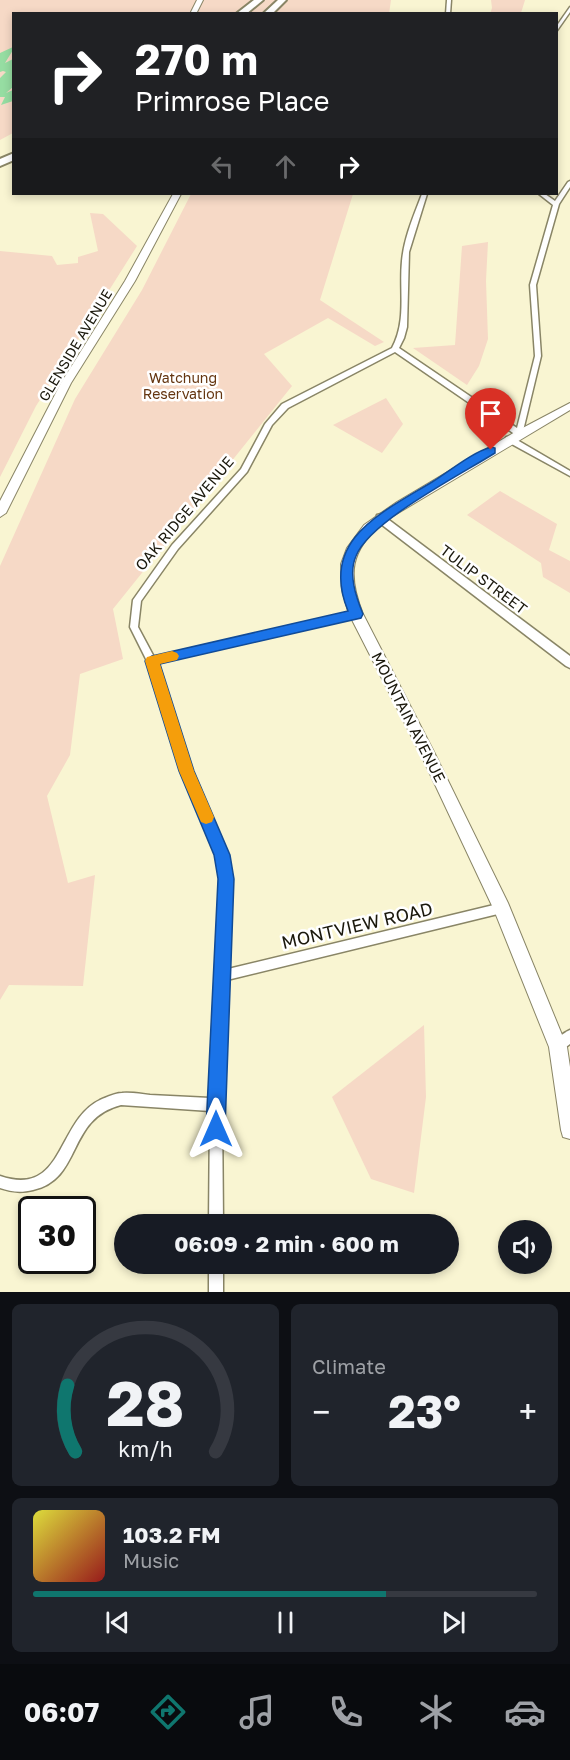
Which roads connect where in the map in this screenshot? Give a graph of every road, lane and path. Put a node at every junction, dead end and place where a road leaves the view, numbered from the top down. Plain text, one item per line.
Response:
1 (259, 0) edge
2 (274, 0) edge
3 (282, 0) edge
4 (570, 8) edge
5 (243, 12) edge
6 (258, 12) edge
7 (269, 12) edge
8 (558, 28) edge
9 (570, 183) edge
10 (176, 195) edge
11 (424, 195) edge
12 (543, 195) edge
13 (556, 204) junction
14 (394, 349) junction
15 (570, 406) edge
16 (514, 436) junction
17 (570, 474) edge
18 (0, 513) edge
19 (381, 518) junction
20 (356, 614) junction
21 (152, 661) junction
22 (570, 663) edge
23 (502, 908) junction
24 (221, 976) junction
25 (570, 1035) edge
26 (558, 1047) junction
27 (216, 1105) junction
28 (569, 1110) edge
29 (570, 1130) edge
30 (0, 1182) edge
31 (216, 1214) edge
32 (216, 1274) edge
33 (216, 1292) edge

1 - 5 highway
2 - 6 highway
3 - 7 highway
4 - 8 street
9 - 13 street
10 - 18 main road, GLENSIDE AVENUE
11 - 14 street
12 - 13 street
13 - 16 street
14 - 16 street
14 - 21 street, OAK RIDGE AVENUE
15 - 16 main road, MOUNTAIN AVENUE
16 - 17 street
16 - 19 main road, MOUNTAIN AVENUE
19 - 20 main road, MOUNTAIN AVENUE
19 - 22 street, TULIP STREET
20 - 21 street
20 - 23 main road, MOUNTAIN AVENUE
21 - 24 street, OAK RIDGE AVENUE
23 - 24 street, MONTVIEW ROAD
23 - 26 main road, MOUNTAIN AVENUE
24 - 27 street, OAK RIDGE AVENUE
25 - 26 street
26 - 28 main road, MOUNTAIN AVENUE
27 - 30 street
27 - 31 street, OAK RIDGE AVENUE
28 - 29 main road, MOUNTAIN AVENUE
32 - 33 street

